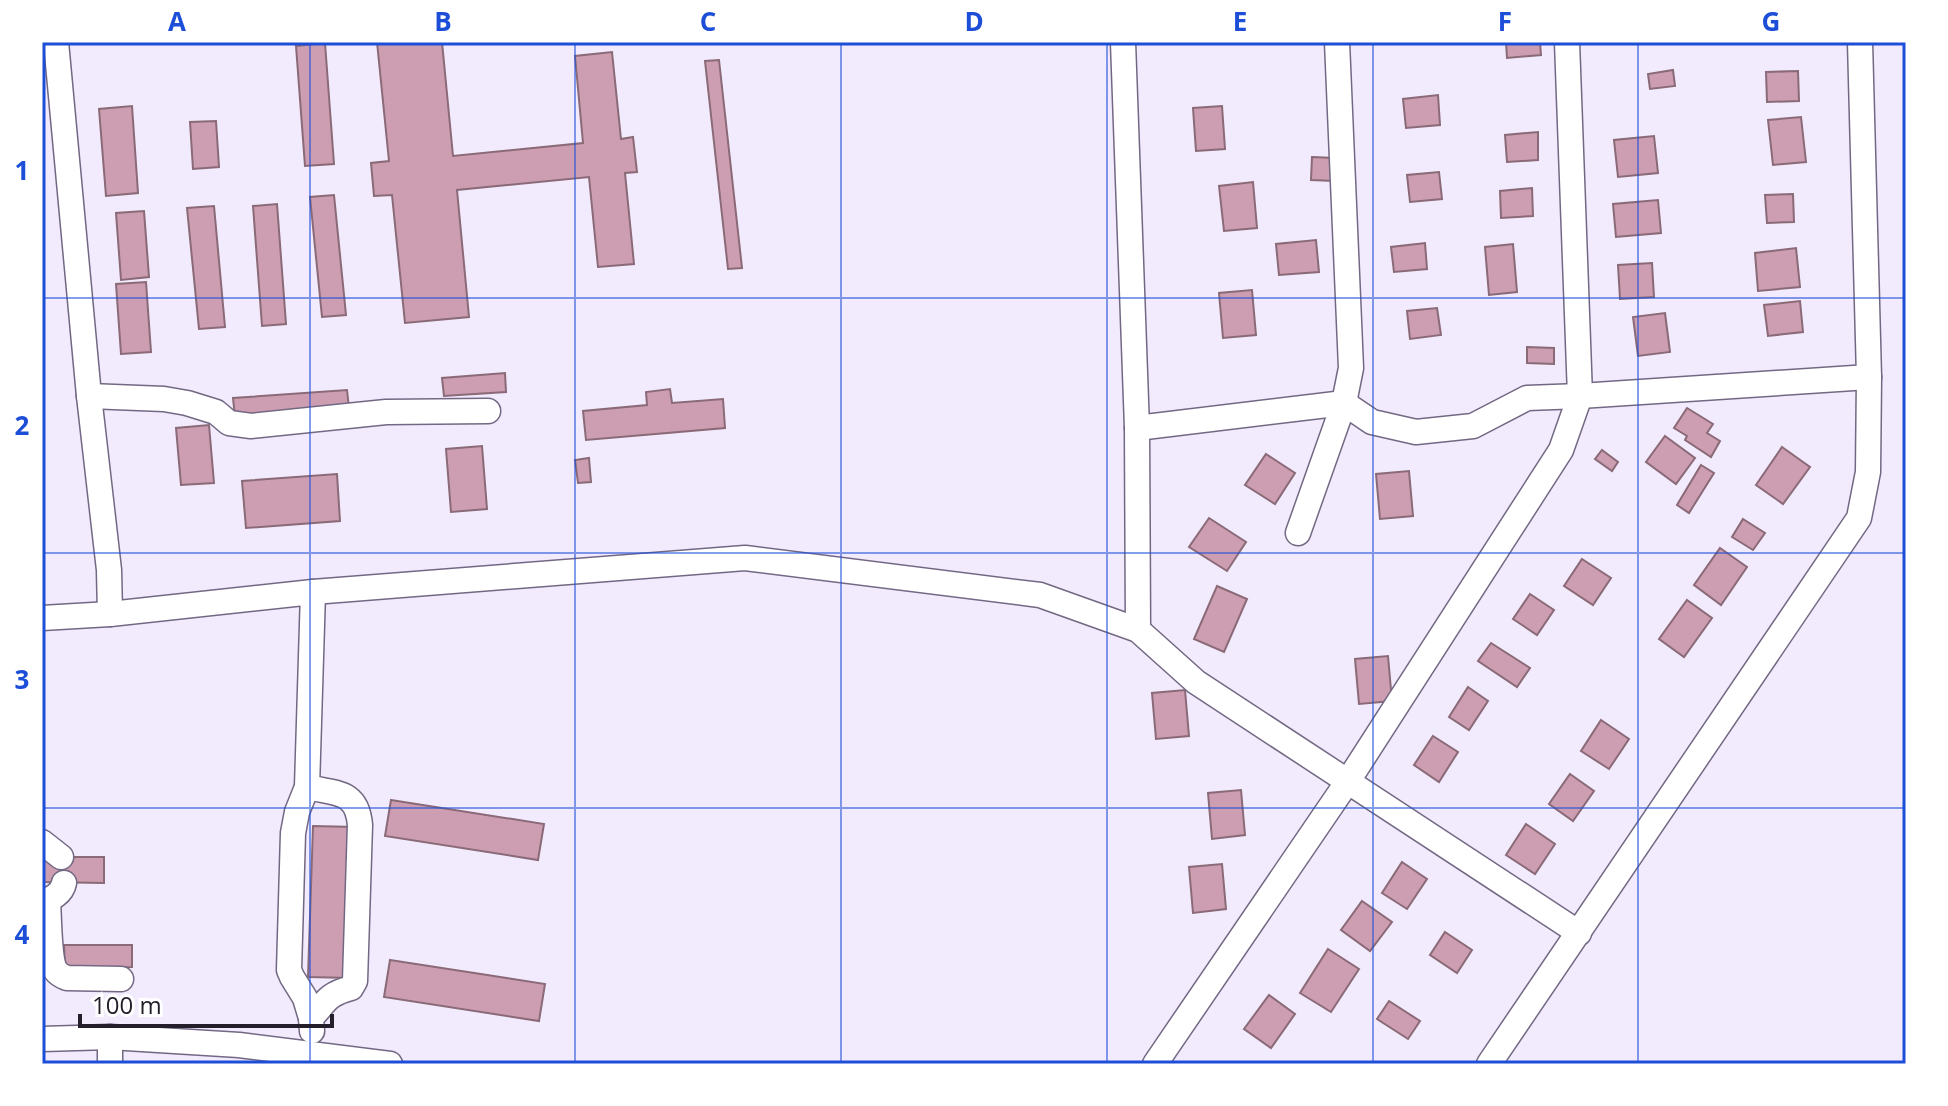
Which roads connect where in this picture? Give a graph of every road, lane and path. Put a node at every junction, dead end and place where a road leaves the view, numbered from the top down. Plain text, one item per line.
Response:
1 (56, 42) edge
2 (1123, 42) edge
3 (1337, 42) edge
4 (1567, 42) edge
5 (1860, 42) edge
6 (1869, 377) junction
7 (89, 396) junction
8 (1580, 396) junction
9 (1344, 403) junction
10 (488, 411) dead end
11 (1137, 428) junction
12 (1298, 533) dead end
13 (313, 592) junction
14 (110, 614) junction
15 (42, 618) edge
16 (1138, 630) junction
17 (1348, 781) junction
18 (307, 787) junction
19 (51, 895) edge
20 (1579, 933) junction
21 (121, 979) dead end
22 (311, 1018) junction
23 (110, 1037) junction
24 (42, 1039) edge
25 (313, 1053) junction
26 (110, 1064) edge
27 (390, 1064) edge
28 (1155, 1064) edge
29 (1489, 1064) edge

1 - 7 street
2 - 11 street
3 - 9 street
4 - 8 street
5 - 6 street
6 - 8 street
6 - 20 street
7 - 10 street
7 - 14 street
8 - 9 street
8 - 17 street
9 - 11 street
9 - 12 street
11 - 16 street
13 - 14 street
13 - 16 street
13 - 18 street
14 - 15 street
16 - 17 street
17 - 20 street
17 - 28 street
18 - 22 street
18 - 22 street
19 - 21 street
20 - 29 street
22 - 25 street
23 - 24 street
23 - 25 street
23 - 26 street
25 - 27 street

